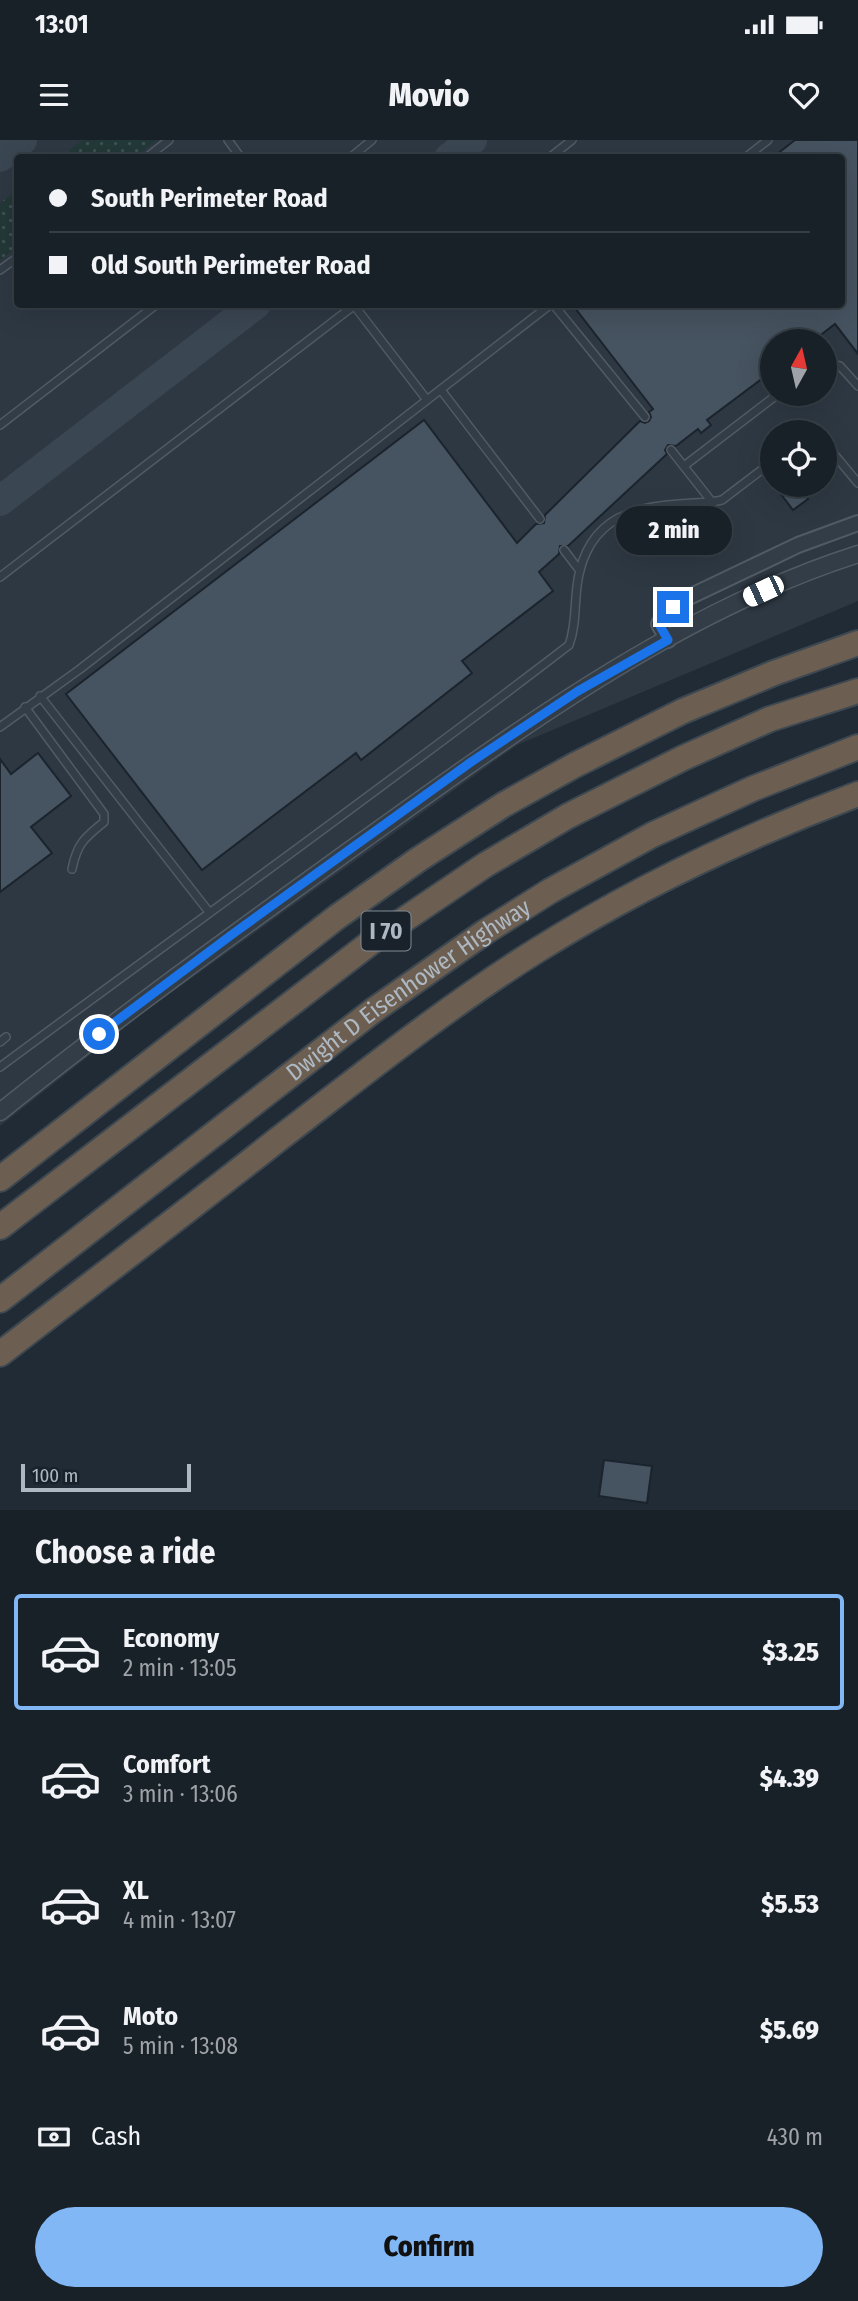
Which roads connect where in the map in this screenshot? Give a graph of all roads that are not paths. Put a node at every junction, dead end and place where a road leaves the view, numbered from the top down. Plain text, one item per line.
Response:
1 (169, 140) edge
2 (372, 140) edge
3 (572, 140) edge
4 (768, 140) edge
5 (152, 154) edge
6 (354, 154) edge
7 (554, 154) edge
8 (750, 154) edge
9 (152, 308) edge
10 (350, 308) edge
11 (356, 308) edge
12 (547, 308) edge
13 (555, 308) edge
14 (837, 364) edge
15 (858, 386) edge
16 (441, 390) junction
17 (427, 400) junction
18 (762, 406) edge
19 (645, 417) dead end
20 (2, 420) edge
21 (671, 450) dead end
22 (837, 458) edge
23 (684, 466) junction
24 (760, 471) edge
25 (858, 483) edge
26 (712, 502) junction
27 (541, 519) dead end
28 (858, 523) edge
29 (564, 550) dead end
30 (858, 554) edge
31 (580, 570) junction
32 (0, 577) edge
33 (668, 640) junction
34 (858, 643) edge
35 (858, 691) edge
36 (40, 696) junction
37 (25, 707) junction
38 (0, 727) edge
39 (858, 747) edge
40 (858, 793) edge
41 (72, 869) dead end
42 (209, 912) junction
43 (0, 1067) edge
44 (0, 1112) edge
45 (0, 1180) edge
46 (0, 1227) edge
47 (3, 1298) edge
48 (0, 1354) edge

1 - 5 lane
2 - 6 lane
3 - 7 lane
4 - 8 lane
9 - 20 lane
10 - 32 lane
11 - 17 lane
12 - 16 lane
13 - 19 lane
14 - 15 lane
16 - 17 lane
16 - 27 lane
17 - 36 lane
18 - 23 lane
21 - 23 lane
22 - 25 lane
23 - 26 lane
24 - 26 lane
26 - 31 lane
28 - 33 street
29 - 31 lane
30 - 33 street
31 - 42 lane
33 - 44 street
34 - 45 highway
35 - 46 highway, I 70
36 - 37 lane
36 - 42 lane
37 - 38 lane
37 - 41 lane
39 - 47 highway, Dwight D Eisenhower Highway / I 70
40 - 48 highway
42 - 43 lane

